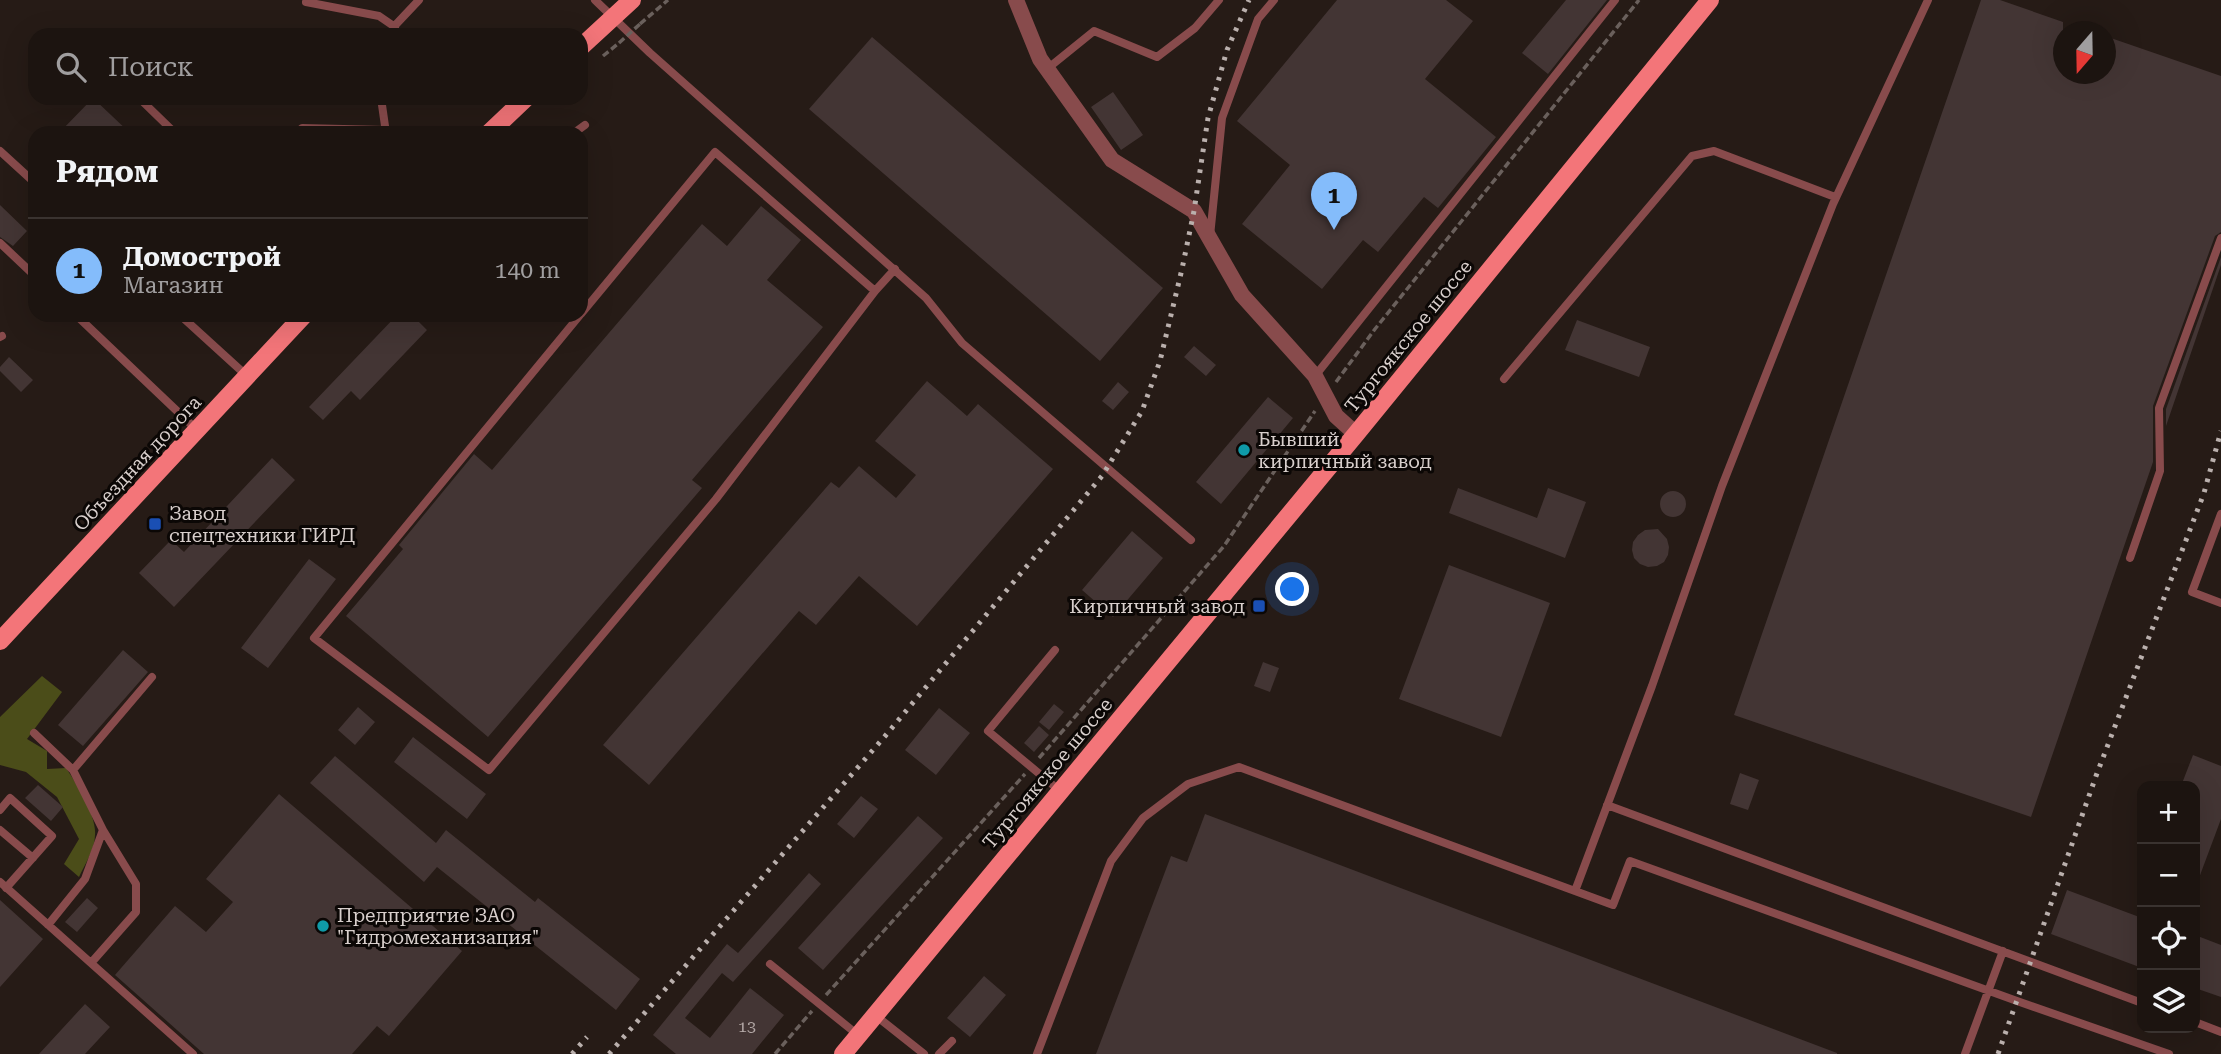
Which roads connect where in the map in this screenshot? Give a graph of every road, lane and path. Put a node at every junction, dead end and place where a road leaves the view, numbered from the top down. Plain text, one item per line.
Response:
1 (419, 0) edge
2 (595, 0) edge
3 (632, 0) edge
4 (668, 0) edge
5 (1016, 0) edge
6 (1219, 0) edge
7 (1274, 0) edge
8 (1615, 0) edge
9 (1639, 0) edge
10 (1710, 0) edge
11 (1928, 0) edge
12 (306, 2) dead end
13 (395, 27) joint
14 (588, 41) edge
15 (603, 56) dead end
16 (1047, 69) junction
17 (146, 105) edge
18 (382, 105) edge
19 (519, 105) edge
20 (168, 126) edge
21 (385, 126) edge
22 (497, 126) edge
23 (0, 151) edge
24 (28, 177) edge
25 (1835, 197) junction
26 (2221, 238) edge
27 (1210, 239) junction
28 (0, 243) edge
29 (28, 269) edge
30 (895, 269) junction
31 (875, 291) junction
32 (588, 306) edge
33 (83, 322) edge
34 (188, 322) edge
35 (297, 322) edge
36 (575, 322) edge
37 (247, 376) junction
38 (1315, 376) junction
39 (1504, 379) dead end
40 (1325, 397) junction
41 (197, 430) junction
42 (1356, 433) junction
43 (2221, 513) edge
44 (1191, 540) dead end
45 (2130, 558) dead end
46 (2221, 603) edge
47 (0, 640) edge
48 (1055, 650) dead end
49 (152, 677) dead end
50 (34, 733) dead end
51 (1031, 767) junction
52 (73, 770) junction
53 (1060, 791) junction
54 (1607, 805) junction
55 (0, 810) edge
56 (0, 830) edge
57 (103, 830) junction
58 (33, 858) junction
59 (3, 885) edge
60 (1575, 891) junction
61 (48, 925) junction
62 (2003, 951) junction
63 (90, 963) junction
64 (770, 964) dead end
65 (1989, 991) junction
66 (2137, 1001) edge
67 (818, 1003) junction
68 (875, 1015) junction
69 (2200, 1024) edge
70 (2221, 1032) edge
71 (858, 1035) junction
72 (952, 1041) dead end
73 (193, 1054) edge
74 (775, 1054) edge
75 (842, 1054) edge
76 (925, 1054) edge
77 (939, 1054) edge
78 (1037, 1054) edge
79 (1965, 1054) edge
80 (2169, 1054) edge

1 - 13 lane
2 - 30 lane
3 - 14 main road, bridge
4 - 15 path, bridge
5 - 16 street
6 - 16 lane
7 - 27 lane
8 - 38 lane
9 - 40 path
10 - 42 main road, Тургоякское шоссе
11 - 25 lane
12 - 13 lane
16 - 27 street
17 - 20 lane
18 - 21 lane
19 - 22 main road
23 - 24 lane
25 - 39 lane
25 - 54 lane
26 - 45 lane
27 - 38 street
28 - 29 lane
30 - 31 lane
30 - 44 lane
31 - 32 lane
31 - 36 lane
33 - 41 lane
34 - 37 lane
35 - 37 main road, Объездная дорога
37 - 41 main road, Объездная дорога
38 - 40 street
40 - 42 street
40 - 51 path
41 - 47 main road, Объездная дорога
42 - 53 main road, Тургоякское шоссе
43 - 46 lane
48 - 51 lane
49 - 52 lane
50 - 52 lane
51 - 53 lane
51 - 67 path
52 - 57 lane
53 - 68 main road, Тургоякское шоссе
54 - 60 lane
54 - 62 lane
55 - 58 lane
56 - 58 lane
57 - 61 lane
57 - 63 lane
58 - 59 lane
59 - 61 lane
60 - 65 lane
60 - 78 lane
61 - 63 lane
62 - 65 lane
62 - 66 lane
63 - 73 lane
64 - 67 lane
65 - 79 lane
65 - 80 lane
67 - 71 lane
67 - 74 path
68 - 71 main road, Тургоякское шоссе
68 - 76 lane
69 - 70 lane
71 - 75 main road, Тургоякское шоссе
72 - 77 lane

